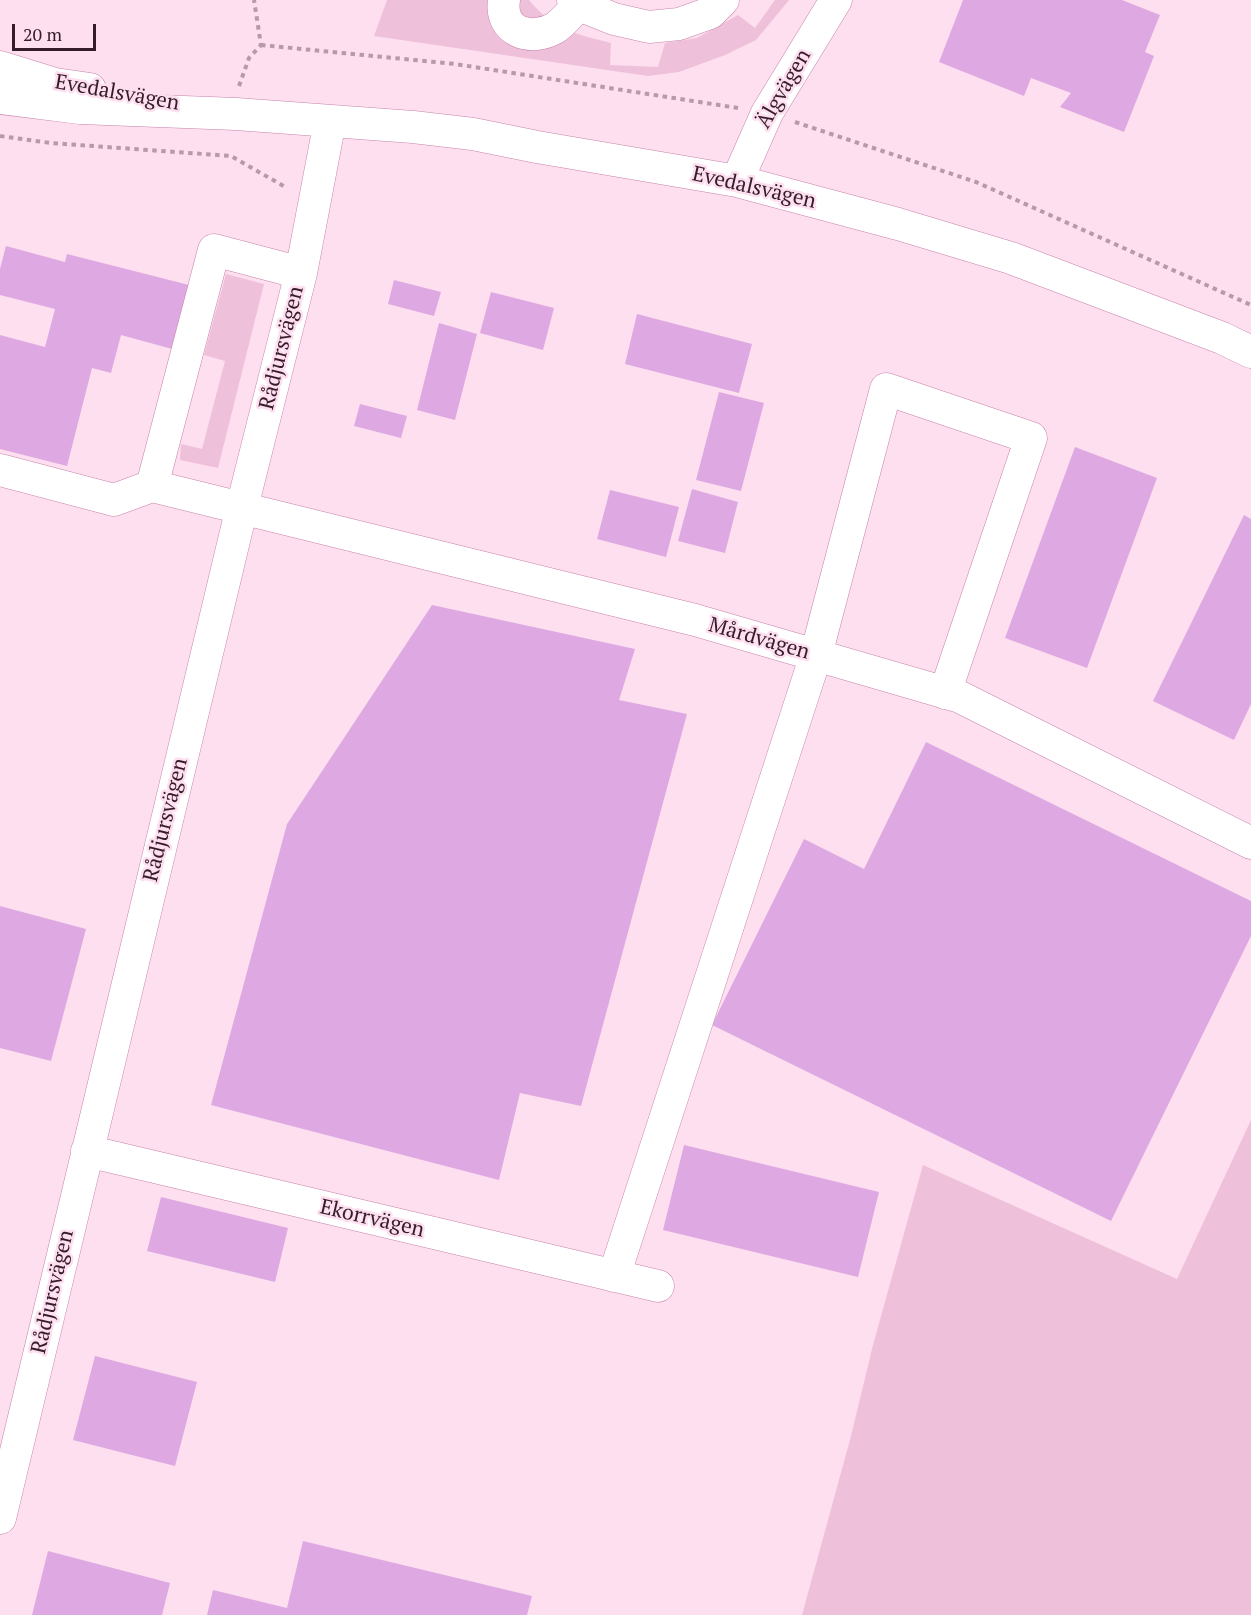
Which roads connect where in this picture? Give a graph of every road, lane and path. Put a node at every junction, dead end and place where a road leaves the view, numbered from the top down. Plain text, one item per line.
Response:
1 (254, 0) edge
2 (504, 0) edge
3 (723, 0) edge
4 (836, 0) edge
5 (576, 3) edge
6 (0, 67) edge
7 (0, 98) edge
8 (236, 114) junction
9 (330, 121) junction
10 (0, 136) edge
11 (737, 181) junction
12 (317, 194) junction
13 (301, 273) junction
14 (1251, 352) edge
15 (0, 470) edge
16 (152, 486) junction
17 (242, 507) junction
18 (816, 655) junction
19 (945, 693) junction
20 (1251, 843) edge
21 (87, 1151) junction
22 (614, 1276) junction
23 (658, 1286) dead end
24 (0, 1518) edge

1 - 8 path
2 - 5 street
3 - 5 street
4 - 11 street, Älgvägen
6 - 8 street, Evedalsvägen
7 - 8 street, Evedalsvägen
8 - 9 street, Evedalsvägen
9 - 11 street, Evedalsvägen
9 - 12 street, Rådjursvägen
10 - 12 path
11 - 14 street, Evedalsvägen
12 - 13 street, Rådjursvägen
13 - 16 street
13 - 17 street, Rådjursvägen
15 - 16 street
16 - 17 street, Mårdvägen
17 - 18 street, Mårdvägen
17 - 21 street, Rådjursvägen
18 - 19 street, Mårdvägen
18 - 19 street
18 - 22 street
19 - 20 street, Mårdvägen
21 - 22 street, Ekorrvägen
21 - 24 street, Rådjursvägen
22 - 23 street, Ekorrvägen

